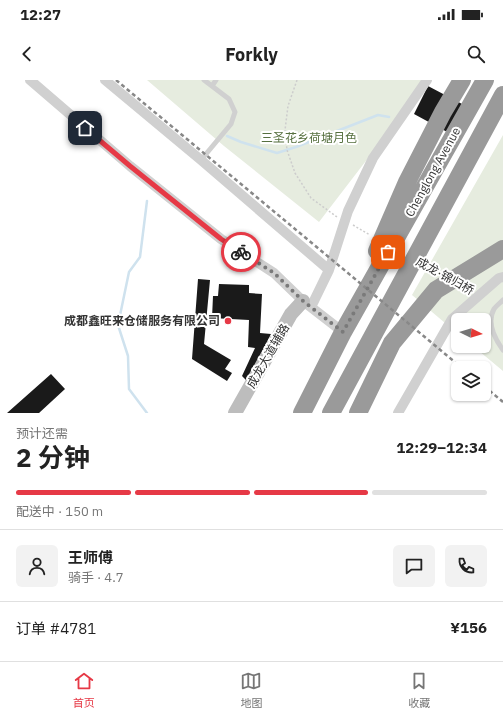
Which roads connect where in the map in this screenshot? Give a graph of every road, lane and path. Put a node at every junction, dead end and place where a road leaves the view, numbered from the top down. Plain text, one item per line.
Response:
1 (30, 80) edge
2 (105, 80) edge
3 (204, 80) edge
4 (216, 80) edge
5 (297, 80) edge
6 (427, 80) edge
7 (462, 80) edge
8 (485, 80) edge
9 (212, 86) junction
10 (503, 95) edge
11 (201, 160) junction
12 (341, 219) dead end
13 (348, 222) dead end
14 (374, 237) dead end
15 (503, 249) edge
16 (421, 263) dead end
17 (329, 270) junction
18 (441, 274) dead end
19 (503, 277) edge
20 (503, 300) edge
21 (307, 304) junction
22 (343, 332) junction
23 (503, 350) edge
24 (235, 413) edge
25 (302, 413) edge
26 (332, 413) edge
27 (358, 413) edge
28 (398, 413) edge

1 - 21 street
2 - 11 street
3 - 9 lane
4 - 9 lane
5 - 12 path
6 - 17 street
7 - 22 highway
8 - 22 highway, Chenglong Avenue
9 - 11 lane
10 - 26 highway, Chenglong Avenue
11 - 17 street
13 - 14 path
15 - 27 highway
16 - 18 path, 成龙·锦归桥
17 - 21 street
19 - 28 street
20 - 23 lane
21 - 22 street
21 - 24 street, 成龙大道辅路
22 - 25 highway, Chenglong Avenue

